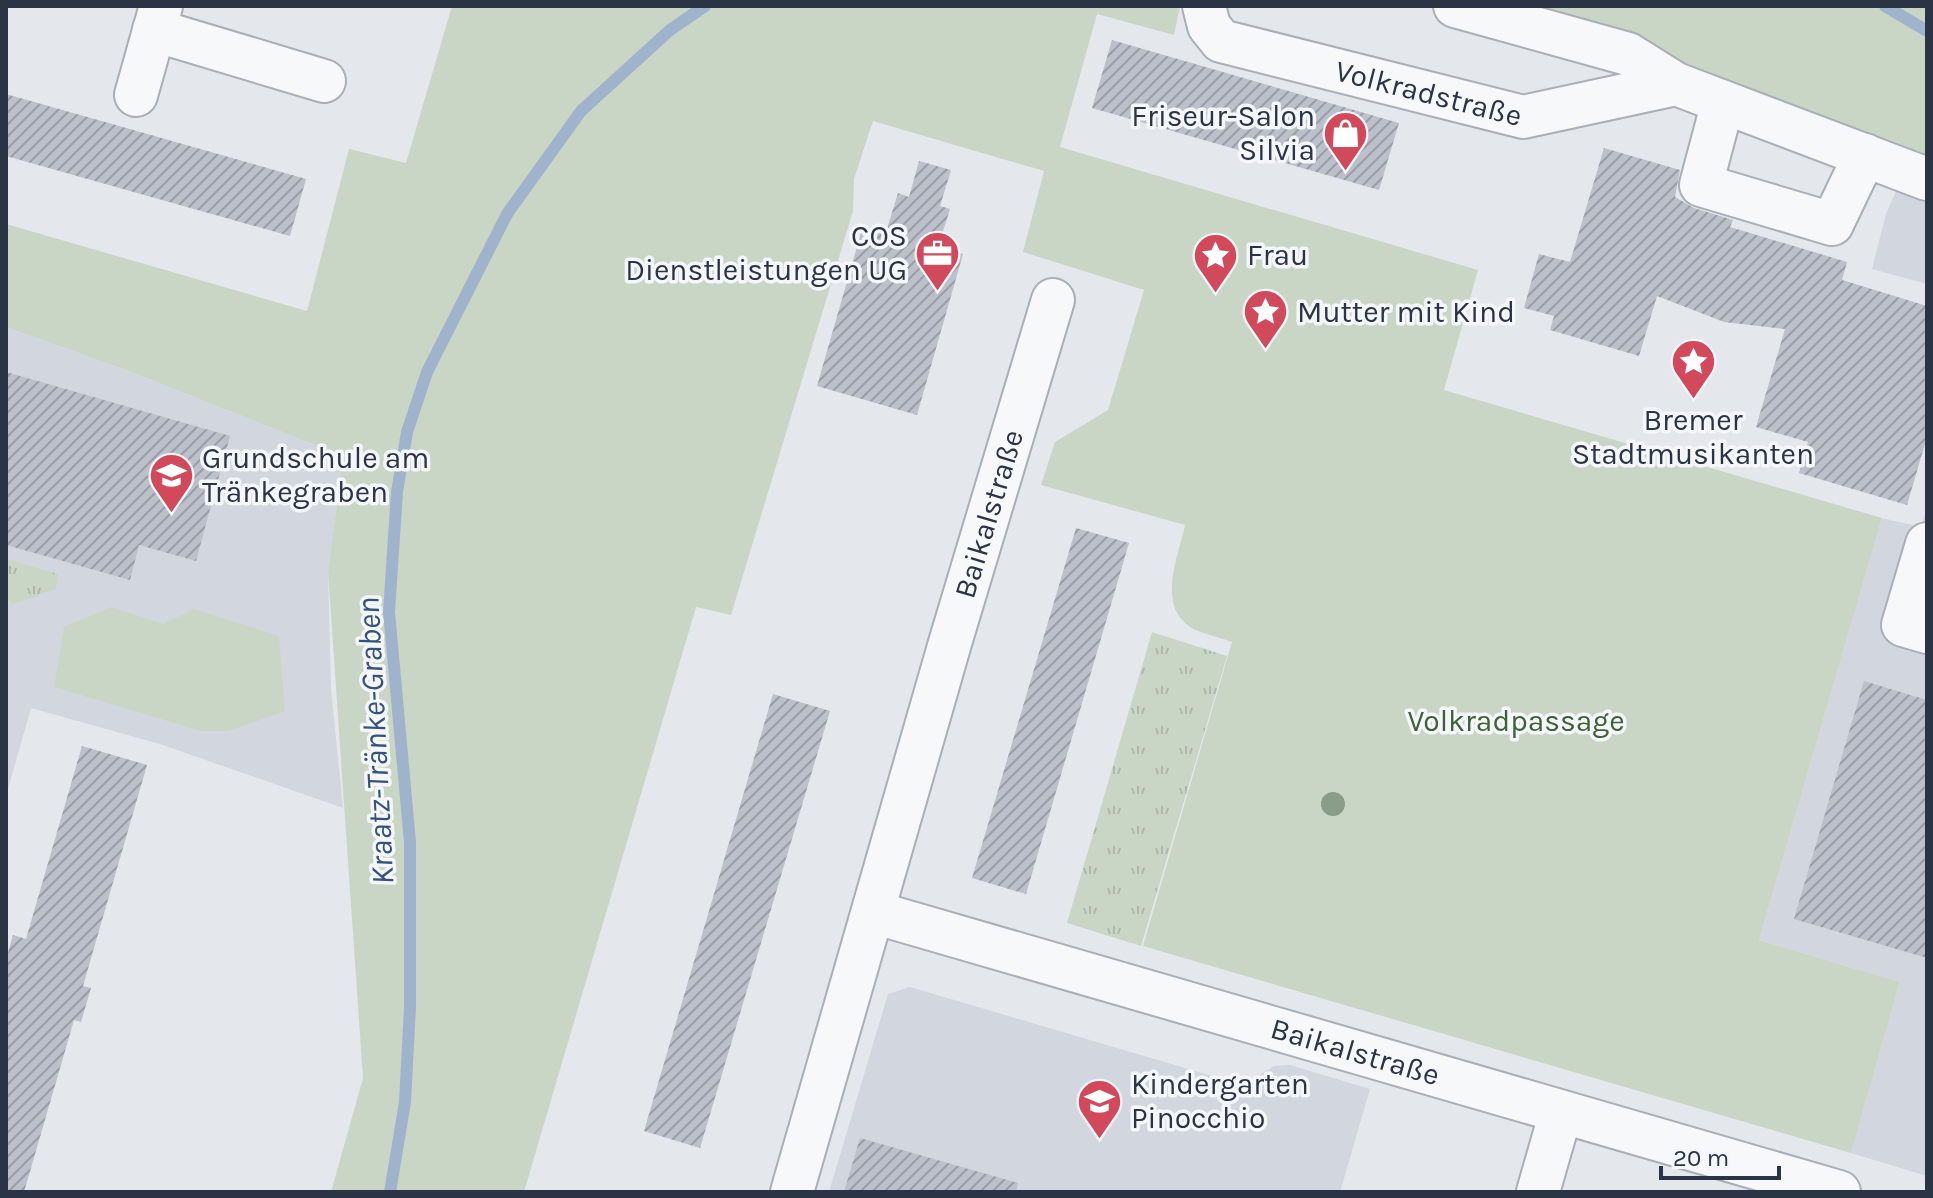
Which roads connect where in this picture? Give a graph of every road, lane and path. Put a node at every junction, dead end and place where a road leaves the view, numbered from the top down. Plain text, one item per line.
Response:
1 (1204, 6) edge
2 (1455, 6) edge
3 (158, 18) edge
4 (324, 81) dead end
5 (1676, 84) junction
6 (136, 95) dead end
7 (1723, 102) junction
8 (1865, 155) junction
9 (1927, 179) edge
10 (1053, 300) dead end
11 (1927, 544) edge
12 (1927, 632) edge
13 (873, 912) junction
14 (1561, 1112) junction
15 (792, 1192) edge
16 (1538, 1192) edge
17 (1839, 1192) edge

1 - 5 street, Volkradstraße
2 - 5 street
3 - 4 street
3 - 6 street
5 - 7 street
7 - 8 street
7 - 8 street
8 - 9 street
10 - 13 street, Baikalstraße
11 - 12 street
13 - 14 street, Baikalstraße
13 - 15 street, Baikalstraße
14 - 16 street
14 - 17 street, Baikalstraße

